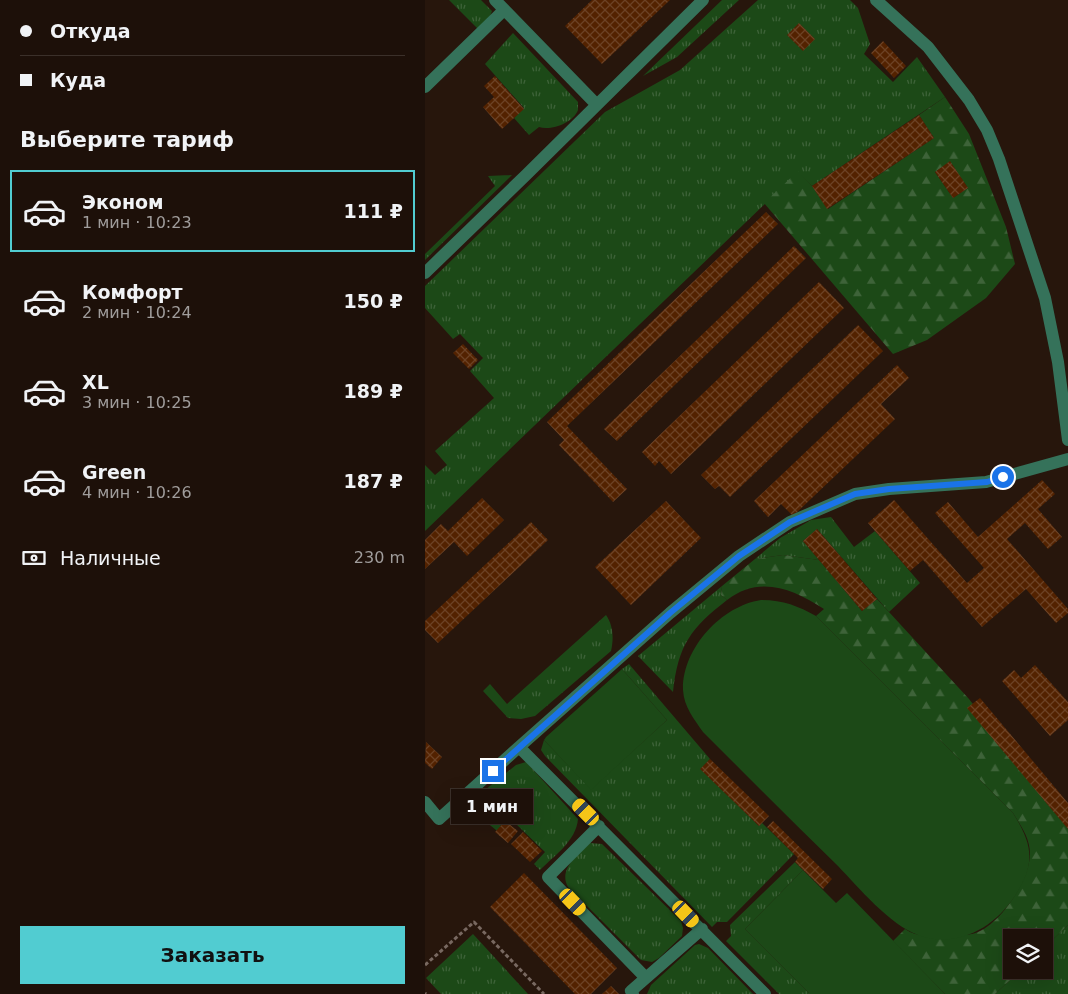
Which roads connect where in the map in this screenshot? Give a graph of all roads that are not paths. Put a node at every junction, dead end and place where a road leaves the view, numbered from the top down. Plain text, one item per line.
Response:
1 (495, 0) edge
2 (703, 0) edge
3 (876, 0) edge
4 (504, 10) junction
5 (425, 87) edge
6 (597, 105) junction
7 (425, 273) edge
8 (1068, 440) edge
9 (1068, 459) edge
10 (519, 747) junction
11 (425, 802) edge
12 (599, 826) junction
13 (702, 929) junction
14 (646, 978) junction
15 (633, 994) edge
16 (765, 994) edge

1 - 4 lane
2 - 6 lane
3 - 8 lane
4 - 5 lane
4 - 6 lane
6 - 7 lane
9 - 10 lane
10 - 11 lane
10 - 12 lane
12 - 13 lane
12 - 14 lane
13 - 14 lane
13 - 16 lane
14 - 15 lane

